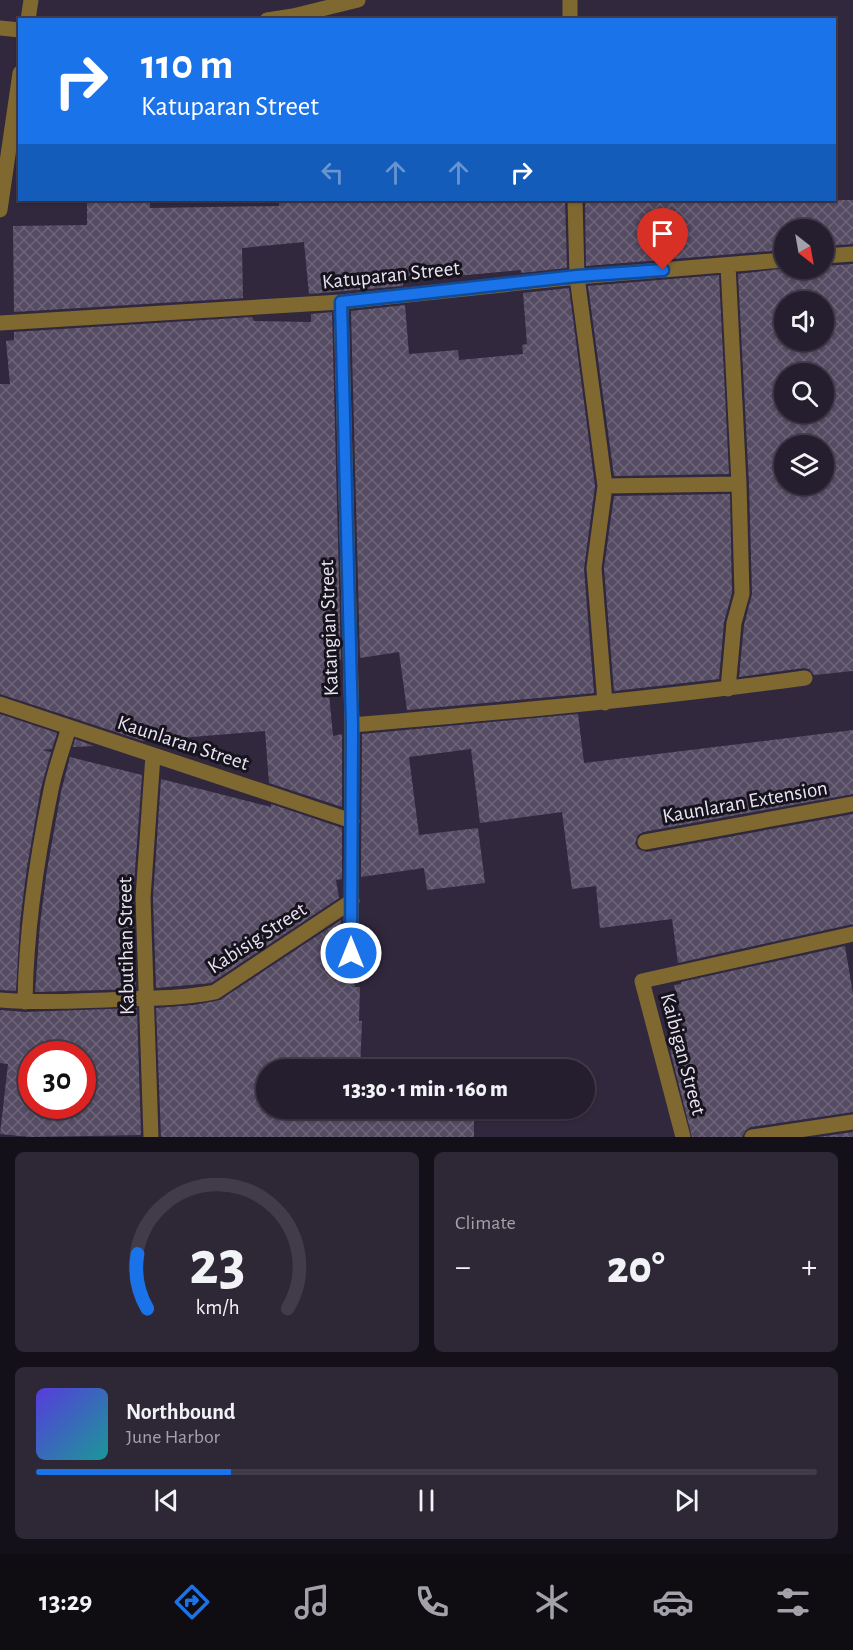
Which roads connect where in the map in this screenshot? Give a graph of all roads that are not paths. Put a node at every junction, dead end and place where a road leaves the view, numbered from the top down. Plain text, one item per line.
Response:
1 (31, 0) edge
2 (358, 0) edge
3 (570, 0) edge
4 (28, 18) edge
5 (280, 18) edge
6 (570, 18) edge
7 (0, 28) edge
8 (18, 30) edge
9 (18, 87) edge
10 (575, 201) edge
11 (0, 210) edge
12 (853, 254) edge
13 (834, 255) edge
14 (774, 261) edge
15 (728, 265) junction
16 (577, 276) junction
17 (341, 302) junction
18 (0, 323) edge
19 (739, 484) junction
20 (605, 486) junction
21 (805, 678) dead end
22 (728, 689) junction
23 (605, 703) junction
24 (0, 704) edge
25 (352, 725) junction
26 (69, 727) junction
27 (153, 755) junction
28 (853, 804) edge
29 (352, 821) junction
30 (645, 842) dead end
31 (352, 901) junction
32 (853, 934) edge
33 (351, 953) dead end
34 (146, 999) junction
35 (0, 1000) edge
36 (25, 1002) junction
37 (853, 1122) edge
38 (151, 1137) edge
39 (683, 1137) edge
40 (752, 1137) edge

1 - 4 street
2 - 5 street
3 - 6 street
7 - 8 street
9 - 11 street
10 - 16 street
12 - 13 street
14 - 15 street, Katuparan Street
15 - 16 street, Katuparan Street
15 - 19 street
16 - 17 street, Katuparan Street
16 - 20 street
17 - 18 street, Katuparan Street
17 - 25 street, Katangian Street
19 - 20 street
19 - 22 street
20 - 23 street
21 - 22 street
22 - 23 street
23 - 25 street
24 - 26 street, Kaunlaran Street
25 - 29 street, Katangian Street
26 - 27 street, Kaunlaran Street
26 - 36 street
27 - 29 street, Kaunlaran Street
27 - 34 street, Kabutihan Street
28 - 30 street, Kaunlaran Extension
29 - 31 street, Katangian Street
31 - 33 street, Katangian Street
31 - 34 street, Kabisig Street
32 - 39 street, Kaibigan Street
34 - 36 street, Kabisig Street
34 - 38 street, Kabutihan Street
35 - 36 street, Kabisig Street
37 - 40 street

